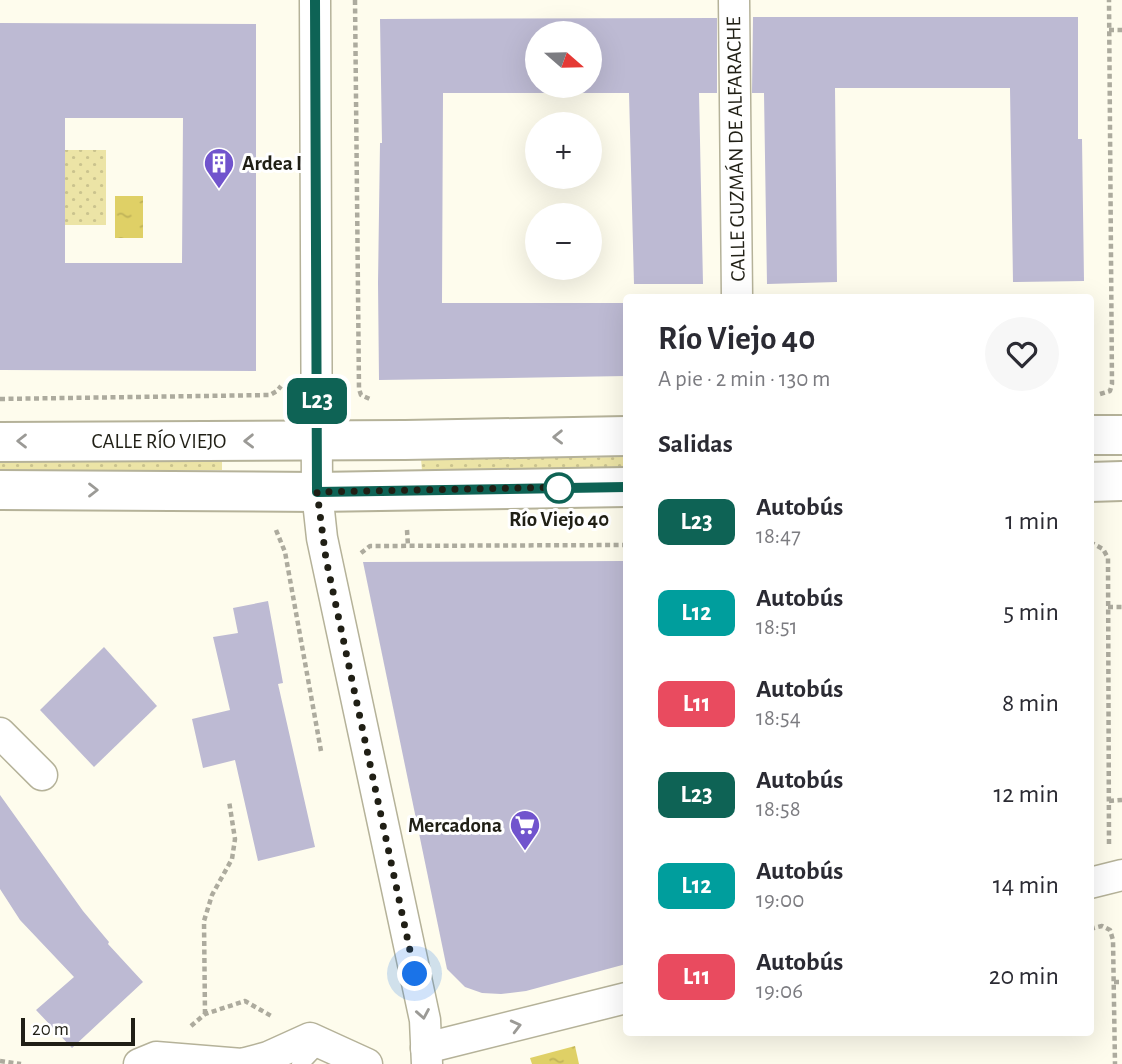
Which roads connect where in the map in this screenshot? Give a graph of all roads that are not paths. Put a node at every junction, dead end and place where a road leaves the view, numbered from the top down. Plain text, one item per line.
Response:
1 (315, 0) edge
2 (734, 0) edge
3 (737, 294) edge
4 (1094, 435) edge
5 (1122, 435) edge
6 (623, 436) edge
7 (318, 440) junction
8 (0, 442) edge
9 (1122, 481) edge
10 (1094, 482) edge
11 (623, 487) edge
12 (0, 490) edge
13 (317, 492) junction
14 (0, 733) edge
15 (42, 775) dead end
16 (1122, 876) edge
17 (1094, 882) edge
18 (623, 1000) edge
19 (310, 1048) edge
20 (427, 1056) edge
21 (147, 1060) edge
22 (367, 1064) edge

1 - 7 street
2 - 3 street, CALLE GUZMÁN DE ALFARACHE
4 - 5 main road
6 -> 7 main road, CALLE RÍO VIEJO
7 -> 8 main road, CALLE RÍO VIEJO
7 - 13 street
9 - 10 main road
11 - 13 main road
12 -> 13 main road
13 -> 20 street
14 - 15 street
16 - 17 street
20 -> 18 street
19 - 21 street
19 - 22 street

